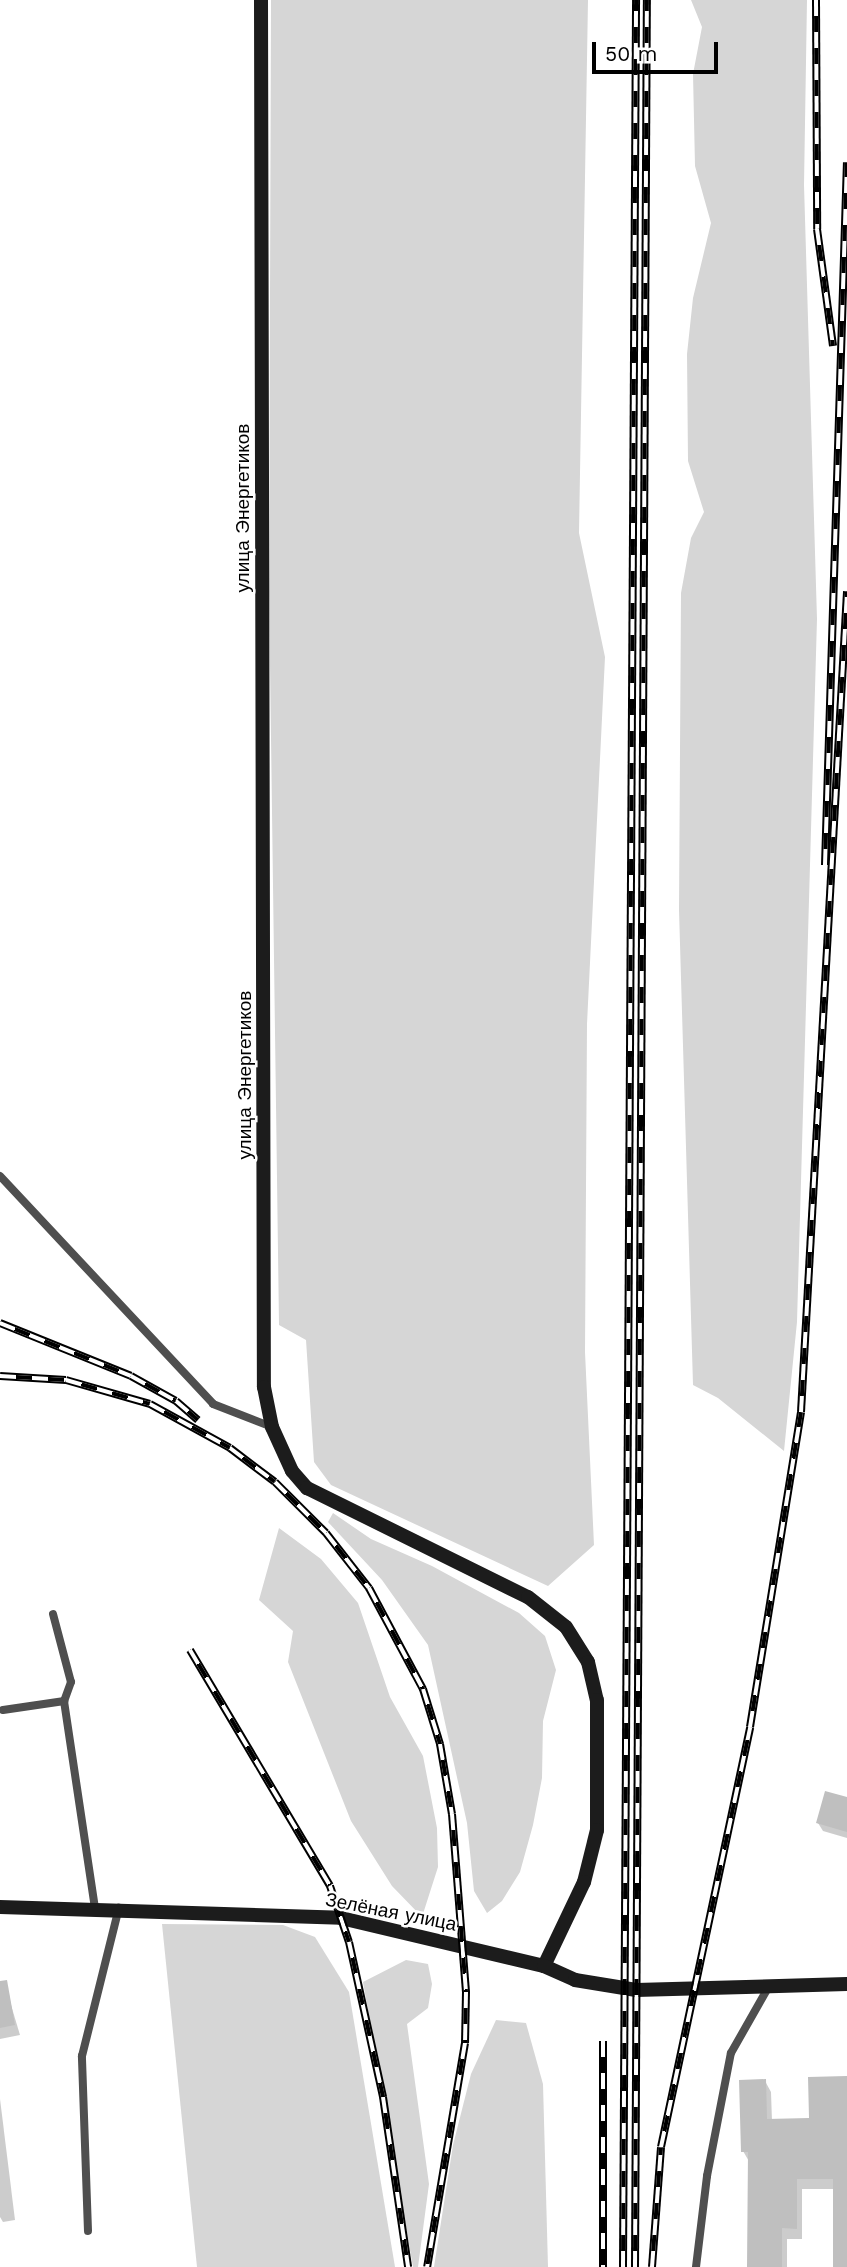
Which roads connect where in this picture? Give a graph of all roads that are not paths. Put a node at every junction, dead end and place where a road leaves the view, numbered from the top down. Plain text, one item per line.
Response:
1 (261, 0) edge
2 (0, 1176) edge
3 (272, 1427) junction
4 (53, 1614) dead end
5 (64, 1701) junction
6 (3, 1710) dead end
7 (0, 1908) edge
8 (95, 1908) junction
9 (119, 1908) junction
10 (544, 1966) junction
11 (847, 1983) edge
12 (768, 1988) junction
13 (88, 2231) dead end
14 (696, 2267) edge

1 - 3 street, улица Энергетиков
2 - 3 lane
3 - 10 street, улица Энергетиков
4 - 5 lane
5 - 6 lane
5 - 8 lane
7 - 8 street, Зелёная улица
8 - 9 street, Зелёная улица
9 - 10 street, Зелёная улица
9 - 13 lane
10 - 12 street, Зелёная улица
11 - 12 street, Зелёная улица
12 - 14 lane

